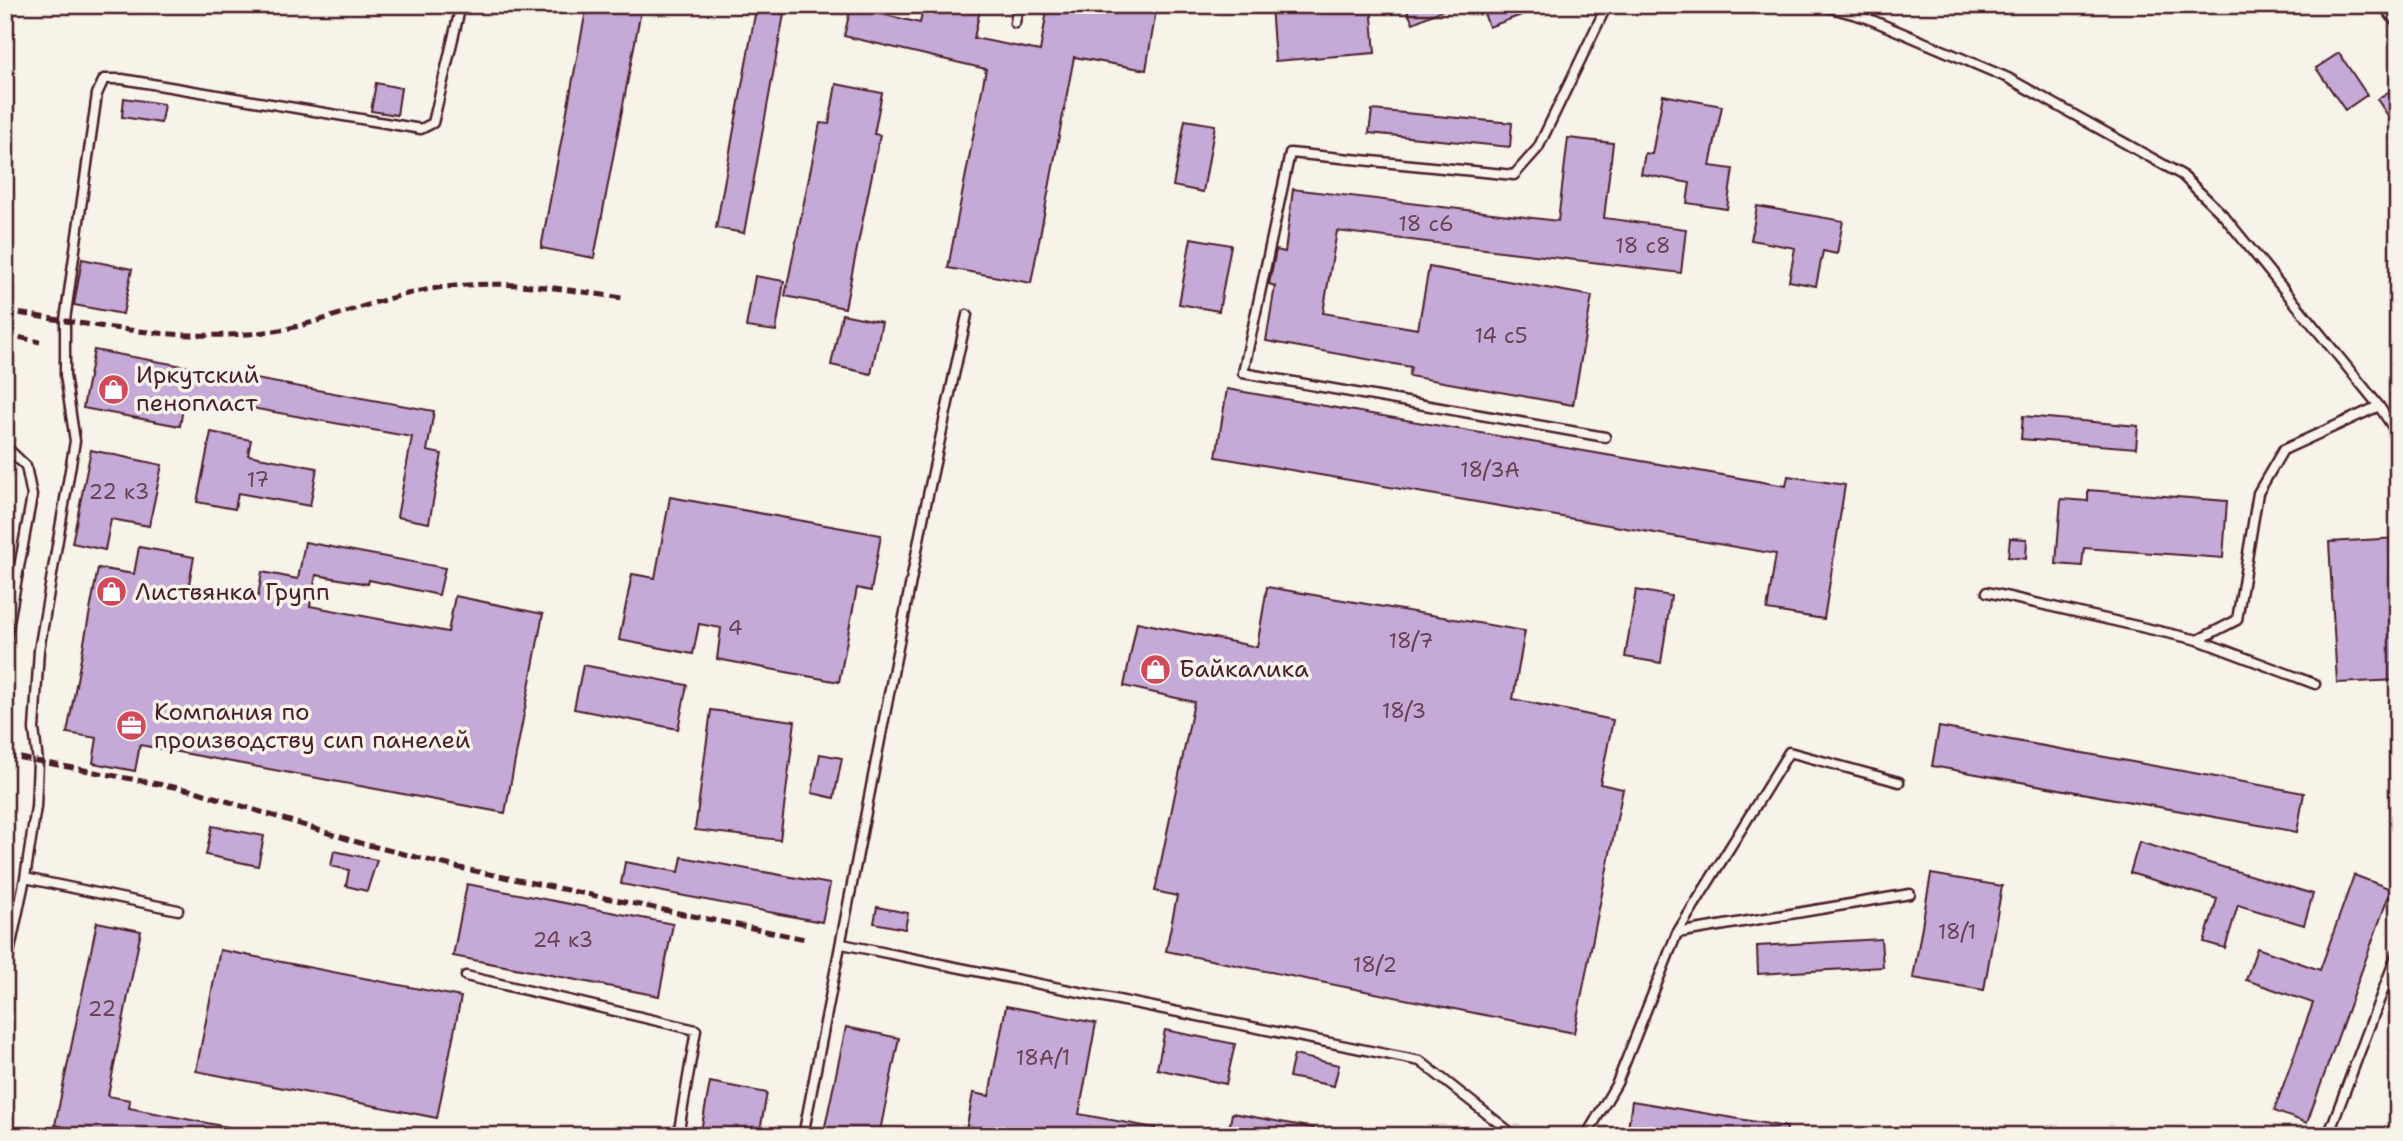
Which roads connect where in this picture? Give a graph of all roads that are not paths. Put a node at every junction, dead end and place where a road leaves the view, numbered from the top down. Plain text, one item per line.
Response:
1 (461, 5) edge
2 (1018, 5) edge
3 (1607, 5) edge
4 (1820, 5) edge
5 (2389, 5) edge
6 (2398, 18) edge
7 (1015, 23) dead end
8 (967, 314) dead end
9 (2379, 406) junction
10 (2398, 435) edge
11 (1605, 437) dead end
12 (5, 446) edge
13 (1987, 592) dead end
14 (2198, 640) junction
15 (5, 644) edge
16 (2315, 684) dead end
17 (1899, 782) dead end
18 (25, 878) junction
19 (1910, 894) dead end
20 (178, 909) dead end
21 (1677, 933) junction
22 (842, 944) junction
23 (2398, 951) edge
24 (5, 974) edge
25 (466, 976) dead end
26 (5, 1123) edge
27 (12, 1136) edge
28 (678, 1136) edge
29 (803, 1136) edge
30 (1515, 1136) edge
31 (1586, 1136) edge
32 (2328, 1136) edge

1 - 18 lane
2 - 7 lane
3 - 11 lane
4 - 9 lane
5 - 6 street
8 - 22 lane
9 - 10 lane
9 - 14 lane
12 - 15 lane
13 - 14 lane
14 - 16 lane
17 - 21 lane
18 - 20 lane
18 - 24 lane
19 - 21 lane
21 - 31 lane
22 - 29 lane
22 - 30 lane
23 - 32 lane
25 - 28 lane
26 - 27 lane

